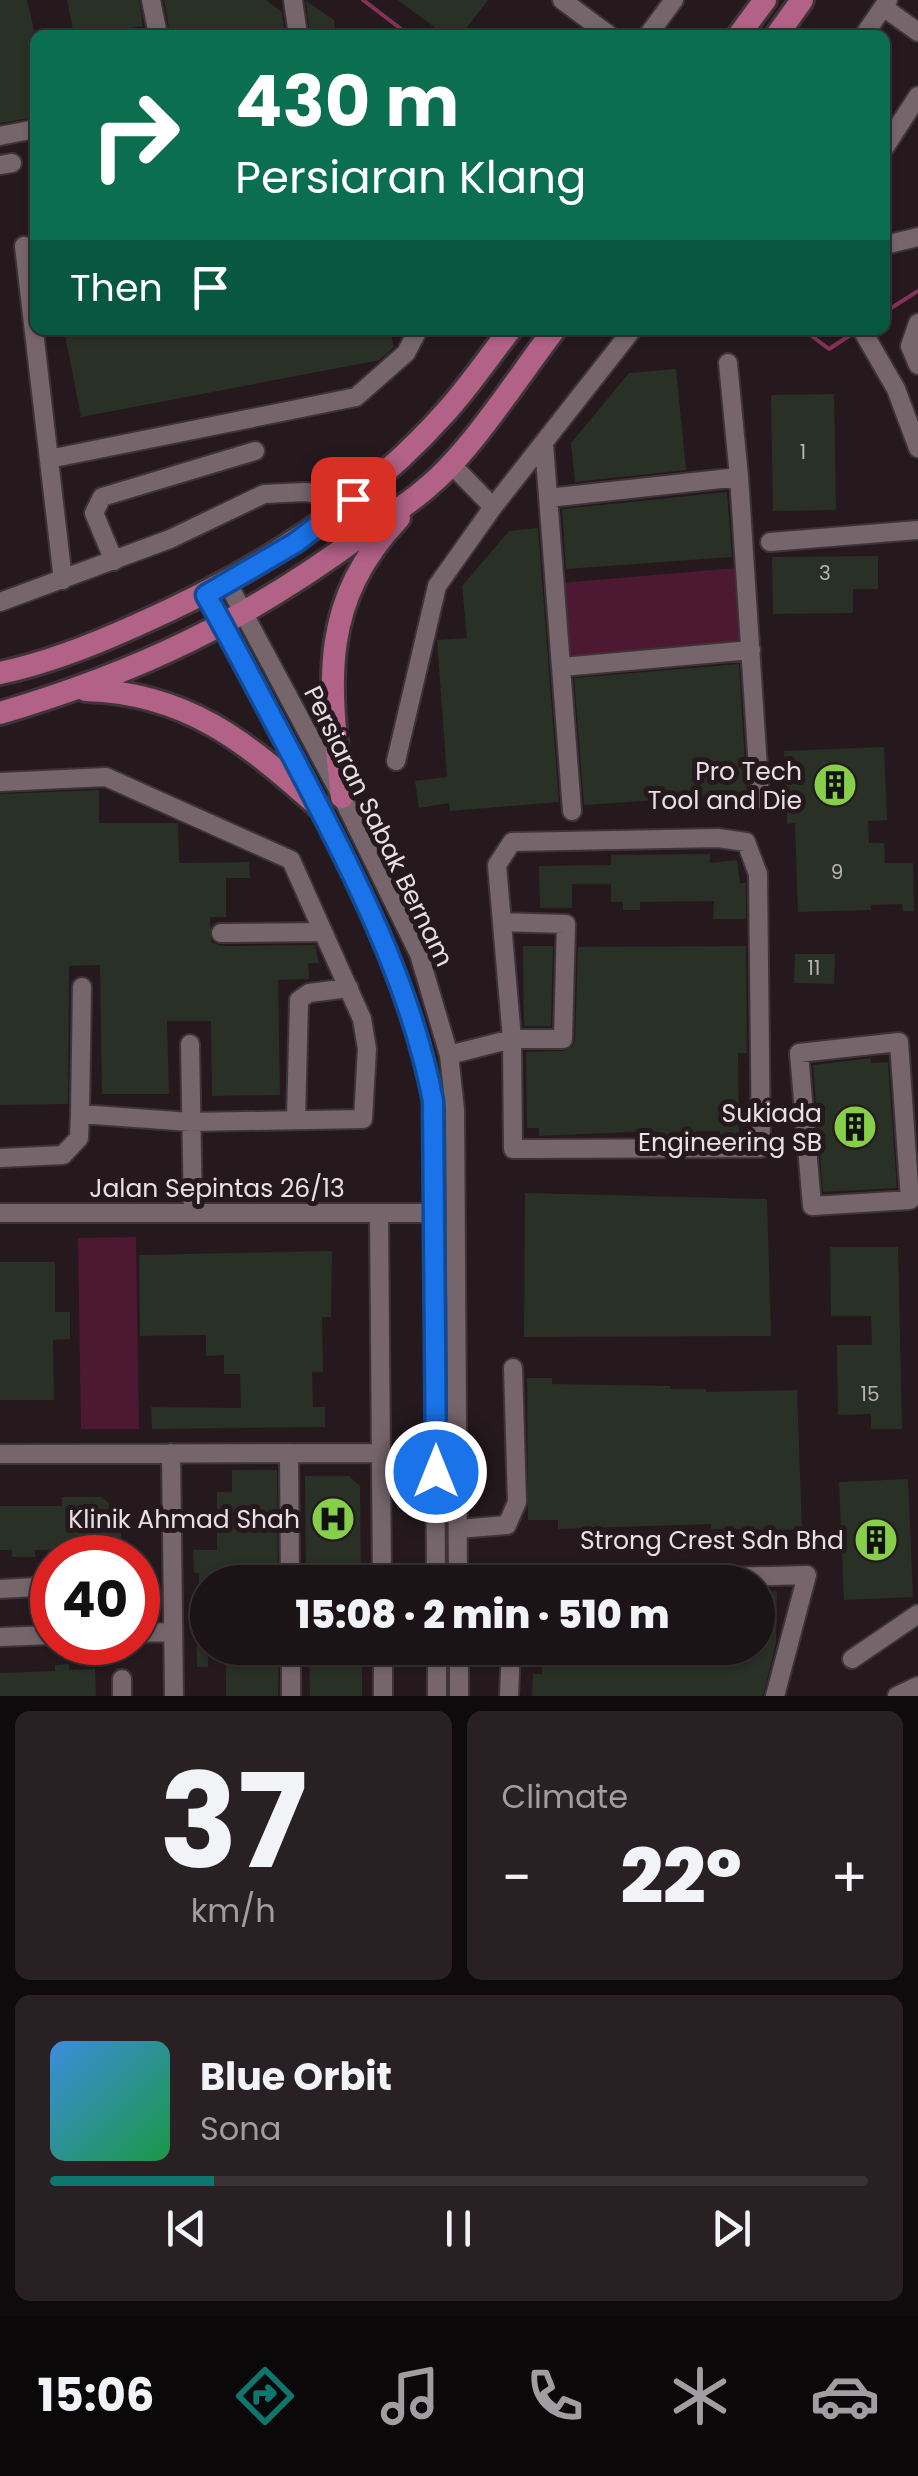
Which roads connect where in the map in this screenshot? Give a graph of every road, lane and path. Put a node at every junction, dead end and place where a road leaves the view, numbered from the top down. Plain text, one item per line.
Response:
1 (151, 0) edge
2 (292, 0) edge
3 (562, 0) edge
4 (674, 0) edge
5 (766, 0) edge
6 (802, 0) edge
7 (886, 4) edge
8 (157, 30) edge
9 (297, 30) edge
10 (602, 30) edge
11 (652, 30) edge
12 (743, 30) edge
13 (781, 30) edge
14 (868, 30) edge
15 (918, 32) edge
16 (916, 105) edge
17 (30, 130) edge
18 (0, 136) edge
19 (890, 139) edge
20 (918, 237) edge
21 (890, 243) edge
22 (24, 246) dead end
23 (30, 299) edge
24 (918, 322) edge
25 (34, 335) edge
26 (415, 335) edge
27 (506, 335) edge
28 (550, 335) edge
29 (628, 335) edge
30 (865, 335) edge
31 (728, 363) dead end
32 (918, 364) edge
33 (913, 413) edge
34 (544, 444) junction
35 (918, 448) edge
36 (256, 451) dead end
37 (48, 458) junction
38 (451, 464) junction
39 (740, 477) junction
40 (429, 486) junction
41 (548, 498) junction
42 (353, 499) junction
43 (494, 507) junction
44 (918, 530) edge
45 (770, 542) dead end
46 (114, 561) junction
47 (63, 580) junction
48 (227, 582) junction
49 (206, 595) junction
50 (0, 602) edge
51 (245, 613) junction
52 (223, 625) junction
53 (751, 650) junction
54 (562, 667) junction
55 (0, 673) edge
56 (70, 691) junction
57 (0, 713) edge
58 (396, 761) dead end
59 (0, 782) edge
60 (342, 798) junction
61 (760, 799) dead end
62 (318, 806) junction
63 (572, 811) dead end
64 (503, 922) junction
65 (323, 932) junction
66 (221, 933) dead end
67 (82, 986) dead end
68 (348, 988) junction
69 (512, 1039) junction
70 (190, 1044) dead end
71 (909, 1053) edge
72 (449, 1056) junction
73 (80, 1114) junction
74 (296, 1120) junction
75 (192, 1122) junction
76 (0, 1158) edge
77 (193, 1213) junction
78 (379, 1213) junction
79 (434, 1213) junction
80 (0, 1214) edge
81 (513, 1368) dead end
82 (289, 1453) junction
83 (381, 1453) junction
84 (0, 1454) edge
85 (172, 1454) junction
86 (458, 1530) junction
87 (290, 1565) edge
88 (382, 1565) edge
89 (436, 1565) edge
90 (458, 1565) edge
91 (775, 1575) edge
92 (30, 1587) edge
93 (0, 1589) edge
94 (918, 1614) edge
95 (160, 1632) edge
96 (173, 1632) junction
97 (30, 1636) edge
98 (0, 1637) edge
99 (852, 1659) dead end
100 (291, 1665) edge
101 (383, 1665) edge
102 (437, 1665) edge
103 (459, 1665) edge
104 (510, 1665) edge
105 (918, 1686) edge
106 (174, 1696) edge
107 (291, 1696) edge
108 (383, 1696) edge
109 (437, 1696) edge
110 (459, 1696) edge
111 (509, 1696) edge
112 (775, 1696) edge
113 (897, 1696) edge

1 - 8 street
2 - 9 street
3 - 10 street
4 - 11 street
5 - 12 main road
6 - 13 main road
7 - 14 street
7 - 15 street
16 - 19 street
17 - 18 street
20 - 21 street
22 - 23 street
24 - 32 street
25 - 37 street
26 - 37 street
27 - 42 main road
28 - 38 main road
29 - 34 street
30 - 33 street
31 - 39 street
33 - 35 street
34 - 41 street
34 - 43 street
36 - 46 street
37 - 47 street
38 - 40 main road
38 - 43 street
39 - 41 street
39 - 53 street
40 - 51 main road
40 - 60 main road
41 - 54 street
42 - 46 street
42 - 48 main road
43 - 58 street
44 - 45 street
46 - 47 street
47 - 50 street
48 - 49 main road
48 - 51 street, Persiaran Sabak Bernam
49 - 52 street, Persiaran Sabak Bernam
49 - 55 main road
51 - 52 main road
51 - 60 street, Persiaran Sabak Bernam
52 - 56 main road
52 - 62 street, Persiaran Sabak Bernam
53 - 54 street
53 - 61 street
54 - 63 street
56 - 57 main road
56 - 62 main road
59 - 65 street
60 - 72 street, Persiaran Sabak Bernam
62 - 79 street, Persiaran Sabak Bernam
64 - 69 street
64 - 69 street
64 - 69 street
65 - 66 street
65 - 68 street
67 - 73 street
68 - 74 street
68 - 74 street
69 - 72 street
70 - 75 street
71 - 71 street
72 - 86 street, Persiaran Sabak Bernam
73 - 75 street
73 - 76 street
74 - 75 street
75 - 77 street
77 - 78 street, Jalan Sepintas 26/13
77 - 80 street, Jalan Sepintas 26/13
78 - 79 street, Jalan Sepintas 26/13
78 - 83 street
79 - 89 street, Persiaran Sabak Bernam
81 - 86 street
82 - 83 street
82 - 85 street
82 - 87 street
83 - 88 street
84 - 85 street
85 - 96 street
86 - 90 street, Persiaran Sabak Bernam
91 - 112 street
92 - 93 street
94 - 99 street
95 - 96 street
96 - 106 street
97 - 98 street
100 - 107 street
101 - 108 street
102 - 109 street
103 - 110 street
104 - 111 street
105 - 113 street

